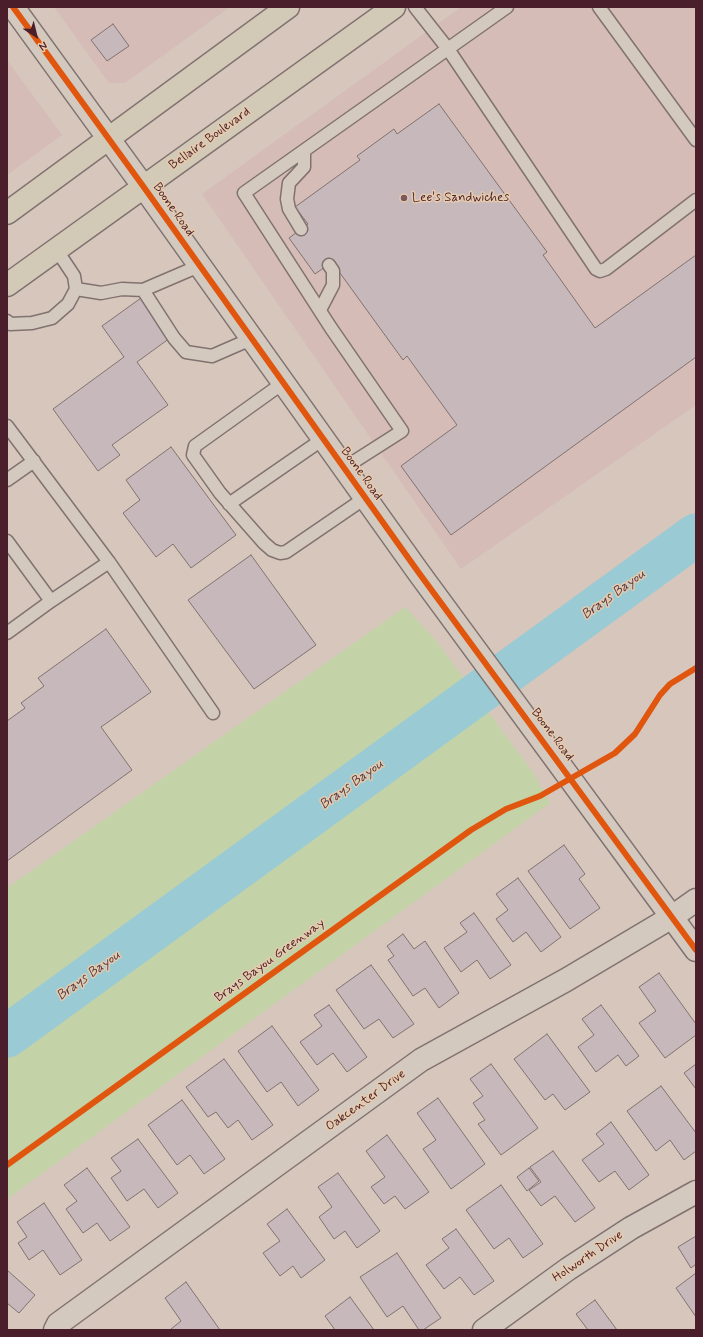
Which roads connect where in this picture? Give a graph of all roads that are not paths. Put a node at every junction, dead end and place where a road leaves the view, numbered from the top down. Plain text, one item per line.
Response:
1 (13, 7) edge
2 (288, 7) edge
3 (394, 7) edge
4 (415, 7) edge
5 (507, 7) edge
6 (599, 7) edge
7 (448, 49) junction
8 (108, 139) junction
9 (696, 140) edge
10 (304, 151) junction
11 (143, 186) junction
12 (696, 200) edge
13 (7, 213) edge
14 (301, 229) dead end
15 (56, 249) junction
16 (329, 264) dead end
17 (199, 266) junction
18 (7, 285) edge
19 (76, 289) junction
20 (143, 290) junction
21 (320, 310) junction
22 (7, 321) edge
23 (251, 339) junction
24 (283, 383) junction
25 (7, 426) edge
26 (323, 439) junction
27 (34, 462) junction
28 (344, 468) junction
29 (7, 480) edge
30 (365, 498) junction
31 (229, 504) junction
32 (7, 541) edge
33 (109, 562) junction
34 (51, 601) junction
35 (7, 633) edge
36 (213, 713) dead end
37 (696, 900) edge
38 (672, 917) junction
39 (696, 950) edge
40 (696, 1192) edge
41 (56, 1330) edge
42 (484, 1330) edge

1 - 8 street, Boone Road
2 - 8 main road
3 - 11 main road, Bellaire Boulevard
4 - 7 lane
5 - 7 lane
6 - 9 lane
7 - 10 lane
7 - 12 lane
8 - 11 street, Boone Road
8 - 13 main road
10 - 14 lane
10 - 21 lane
11 - 15 main road, Bellaire Boulevard
11 - 17 street, Boone Road
15 - 18 main road, Bellaire Boulevard
15 - 19 lane
16 - 21 lane
17 - 20 lane
17 - 23 street, Boone Road
19 - 20 lane
19 - 22 lane
20 - 23 lane
21 - 28 lane
23 - 24 street, Boone Road
24 - 26 street, Boone Road
24 - 31 lane
25 - 27 lane
26 - 28 street, Boone Road
26 - 31 lane
27 - 29 lane
27 - 33 lane
28 - 30 street, Boone Road
30 - 31 lane
30 - 38 street, Boone Road
32 - 34 lane
33 - 34 lane
33 - 36 lane
34 - 35 lane
37 - 38 street, Oakcenter Drive
38 - 39 street, Boone Road
38 - 41 street, Oakcenter Drive
40 - 42 street, Holworth Drive

